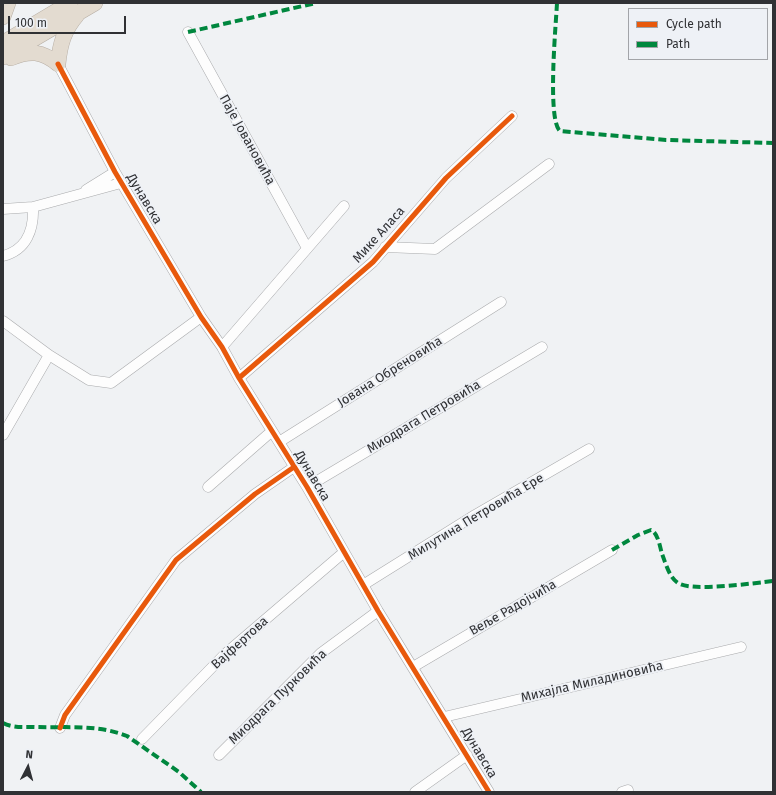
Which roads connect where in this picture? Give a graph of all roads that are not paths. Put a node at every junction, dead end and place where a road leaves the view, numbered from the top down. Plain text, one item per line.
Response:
1 (8, 3) edge
2 (82, 5) edge
3 (3, 17) edge
4 (188, 32) dead end
5 (3, 43) edge
6 (3, 57) edge
7 (3, 61) edge
8 (58, 64) junction
9 (512, 116) dead end
10 (549, 164) dead end
11 (115, 172) junction
12 (121, 183) junction
13 (74, 197) junction
14 (344, 206) dead end
15 (33, 207) junction
16 (3, 208) edge
17 (384, 247) junction
18 (307, 248) junction
19 (3, 256) edge
20 (501, 302) dead end
21 (201, 317) junction
22 (3, 321) edge
23 (222, 346) junction
24 (542, 347) dead end
25 (49, 355) junction
26 (239, 378) junction
27 (272, 431) junction
28 (3, 435) edge
29 (279, 442) junction
30 (589, 449) dead end
31 (294, 467) junction
32 (307, 487) junction
33 (208, 488) dead end
34 (612, 550) dead end
35 (343, 553) junction
36 (363, 586) junction
37 (378, 612) junction
38 (741, 647) dead end
39 (413, 666) junction
40 (444, 717) junction
41 (60, 728) dead end
42 (142, 739) dead end
43 (219, 755) dead end
44 (467, 755) junction
45 (415, 792) edge
46 (489, 792) edge

1 - 3 highway
2 - 5 highway
2 - 6 highway
2 - 8 highway
4 - 18 street, Паје Јовановића
7 - 8 highway
8 - 11 street, Дунавска
9 - 17 street, Мике Аласа
10 - 17 street, Мике Аласа
11 - 12 street, Дунавска
11 - 13 street
12 - 13 street
12 - 21 street, Дунавска
13 - 15 street
14 - 18 street
15 - 16 street
15 - 19 street
17 - 26 street, Мике Аласа
18 - 23 street
20 - 29 street, Јована Обреновића
21 - 23 street, Дунавска
21 - 25 street
22 - 25 street
23 - 26 street, Дунавска
24 - 32 street, Миодрага Петровића
25 - 28 street
26 - 27 street, Дунавска
27 - 29 street, Дунавска
27 - 33 street
29 - 31 street, Дунавска
30 - 36 street, Милутина Петровића Ере
31 - 32 street, Дунавска
31 - 41 street
32 - 35 street, Дунавска
34 - 39 street, Веље Радојчића
35 - 36 street, Дунавска
35 - 42 street, Вајфертова
36 - 37 street, Дунавска
37 - 39 street, Дунавска
37 - 43 street, Миодрага Пурковића
38 - 40 street, Михајла Миладиновића
39 - 40 street, Дунавска
40 - 44 street, Дунавска
44 - 45 street
44 - 46 street, Дунавска

